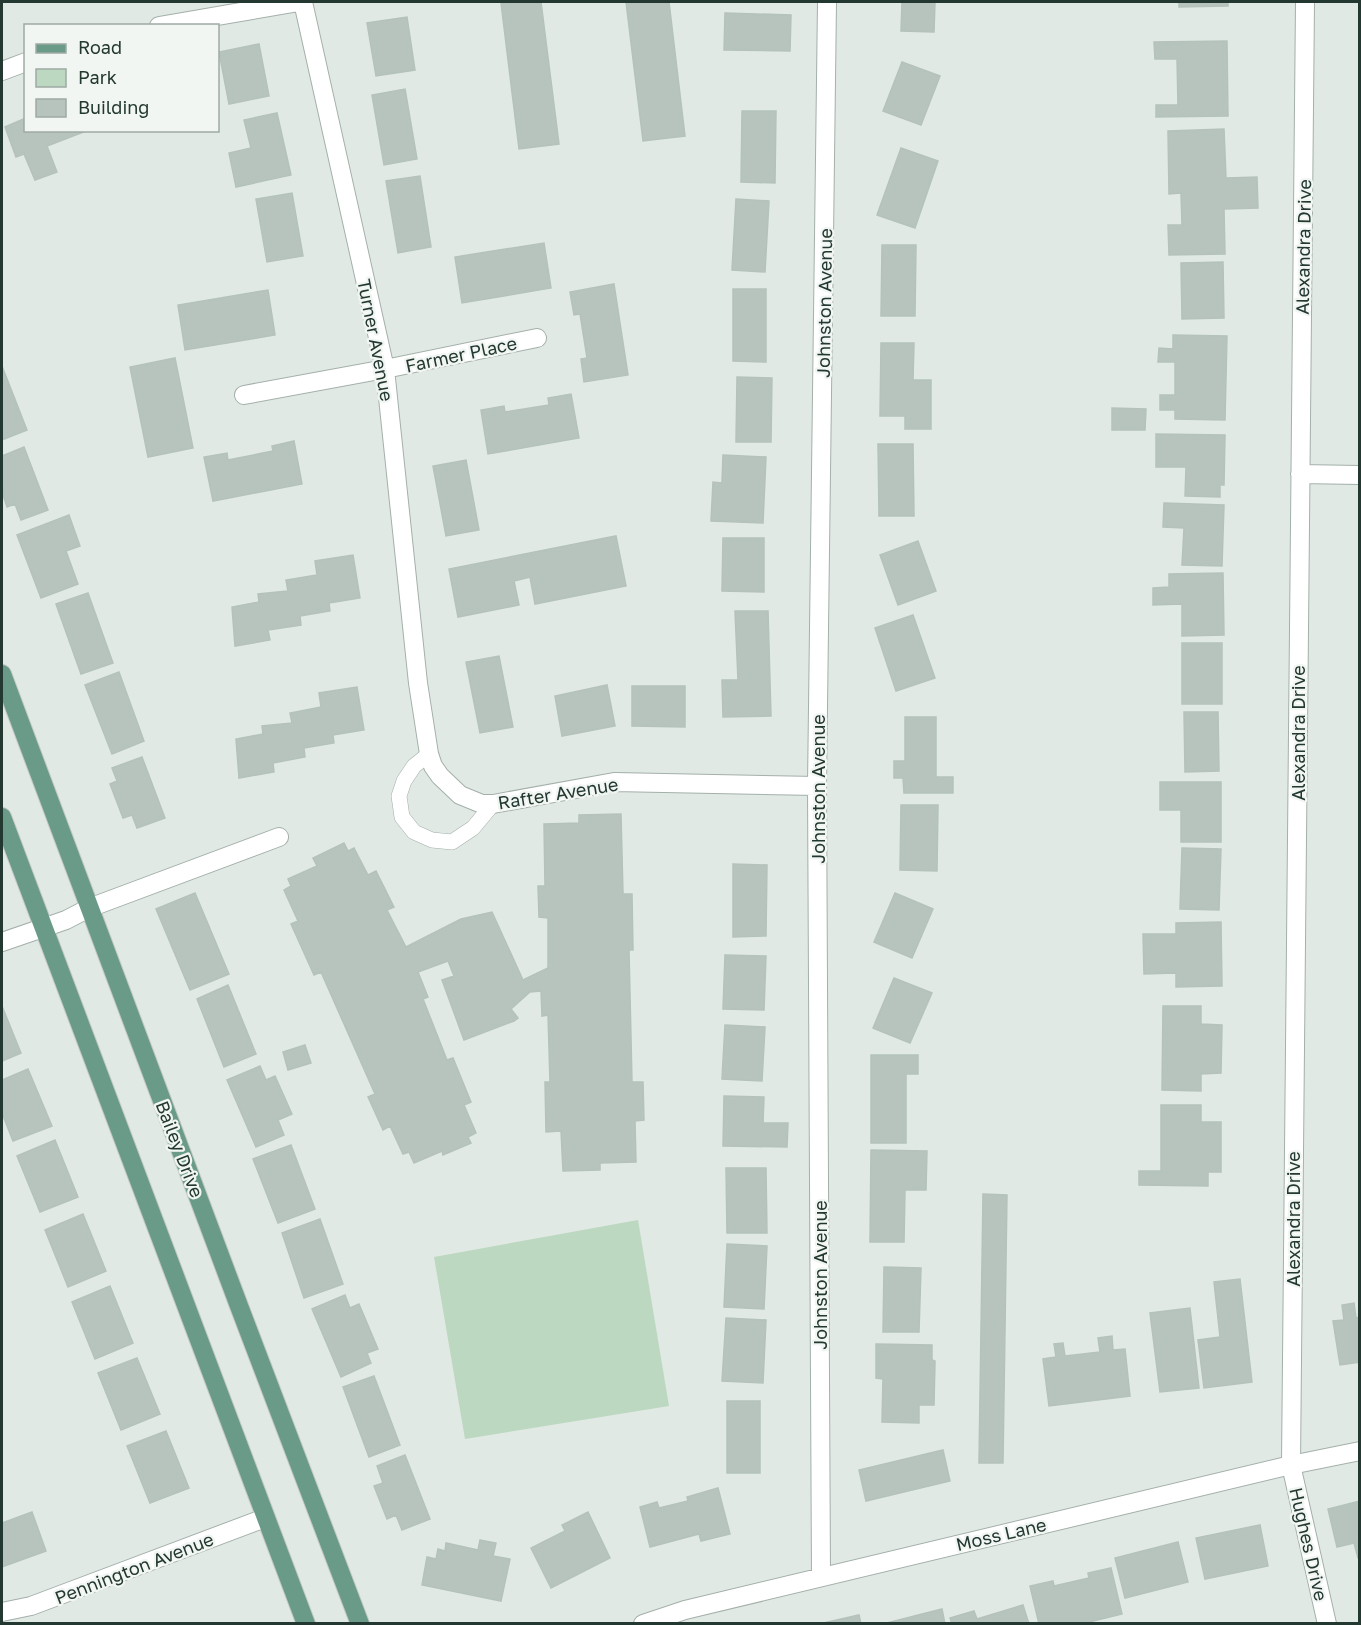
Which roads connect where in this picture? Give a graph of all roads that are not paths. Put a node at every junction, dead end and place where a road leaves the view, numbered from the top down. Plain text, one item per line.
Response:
1 (301, 2) edge
2 (827, 2) edge
3 (1305, 2) edge
4 (219, 8) edge
5 (166, 24) edge
6 (24, 63) edge
7 (2, 71) edge
8 (537, 338) dead end
9 (385, 369) junction
10 (244, 395) dead end
11 (1300, 474) junction
12 (1359, 475) edge
13 (2, 674) edge
14 (418, 683) joint
15 (429, 754) junction
16 (818, 786) junction
17 (493, 804) junction
18 (2, 817) edge
19 (279, 837) dead end
20 (89, 909) junction
21 (43, 927) junction
22 (2, 942) edge
23 (1359, 1451) edge
24 (1291, 1465) junction
25 (265, 1518) junction
26 (821, 1577) junction
27 (2, 1612) edge
28 (306, 1623) edge
29 (360, 1623) edge
30 (643, 1623) edge
31 (1327, 1623) edge

1 - 4 street
1 - 9 street, Turner Avenue
2 - 16 street, Johnston Avenue
3 - 11 street, Alexandra Drive
4 - 5 street
6 - 7 street
8 - 9 street, Farmer Place
9 - 10 street, Farmer Place
9 - 14 street, Turner Avenue
11 - 12 street
11 - 24 street, Alexandra Drive
13 - 20 main road, Bailey Drive
14 - 15 street, Rafter Avenue
15 - 17 street, Rafter Avenue
15 - 17 lane
16 - 17 street, Rafter Avenue
16 - 26 street, Johnston Avenue
18 - 21 main road
19 - 20 street
20 - 21 street
20 - 29 main road, Bailey Drive
21 - 22 street
21 - 25 main road
23 - 24 street, Moss Lane
24 - 26 street, Moss Lane
24 - 31 street, Hughes Drive
25 - 27 street, Pennington Avenue
25 - 28 main road
26 - 30 street, Moss Lane

